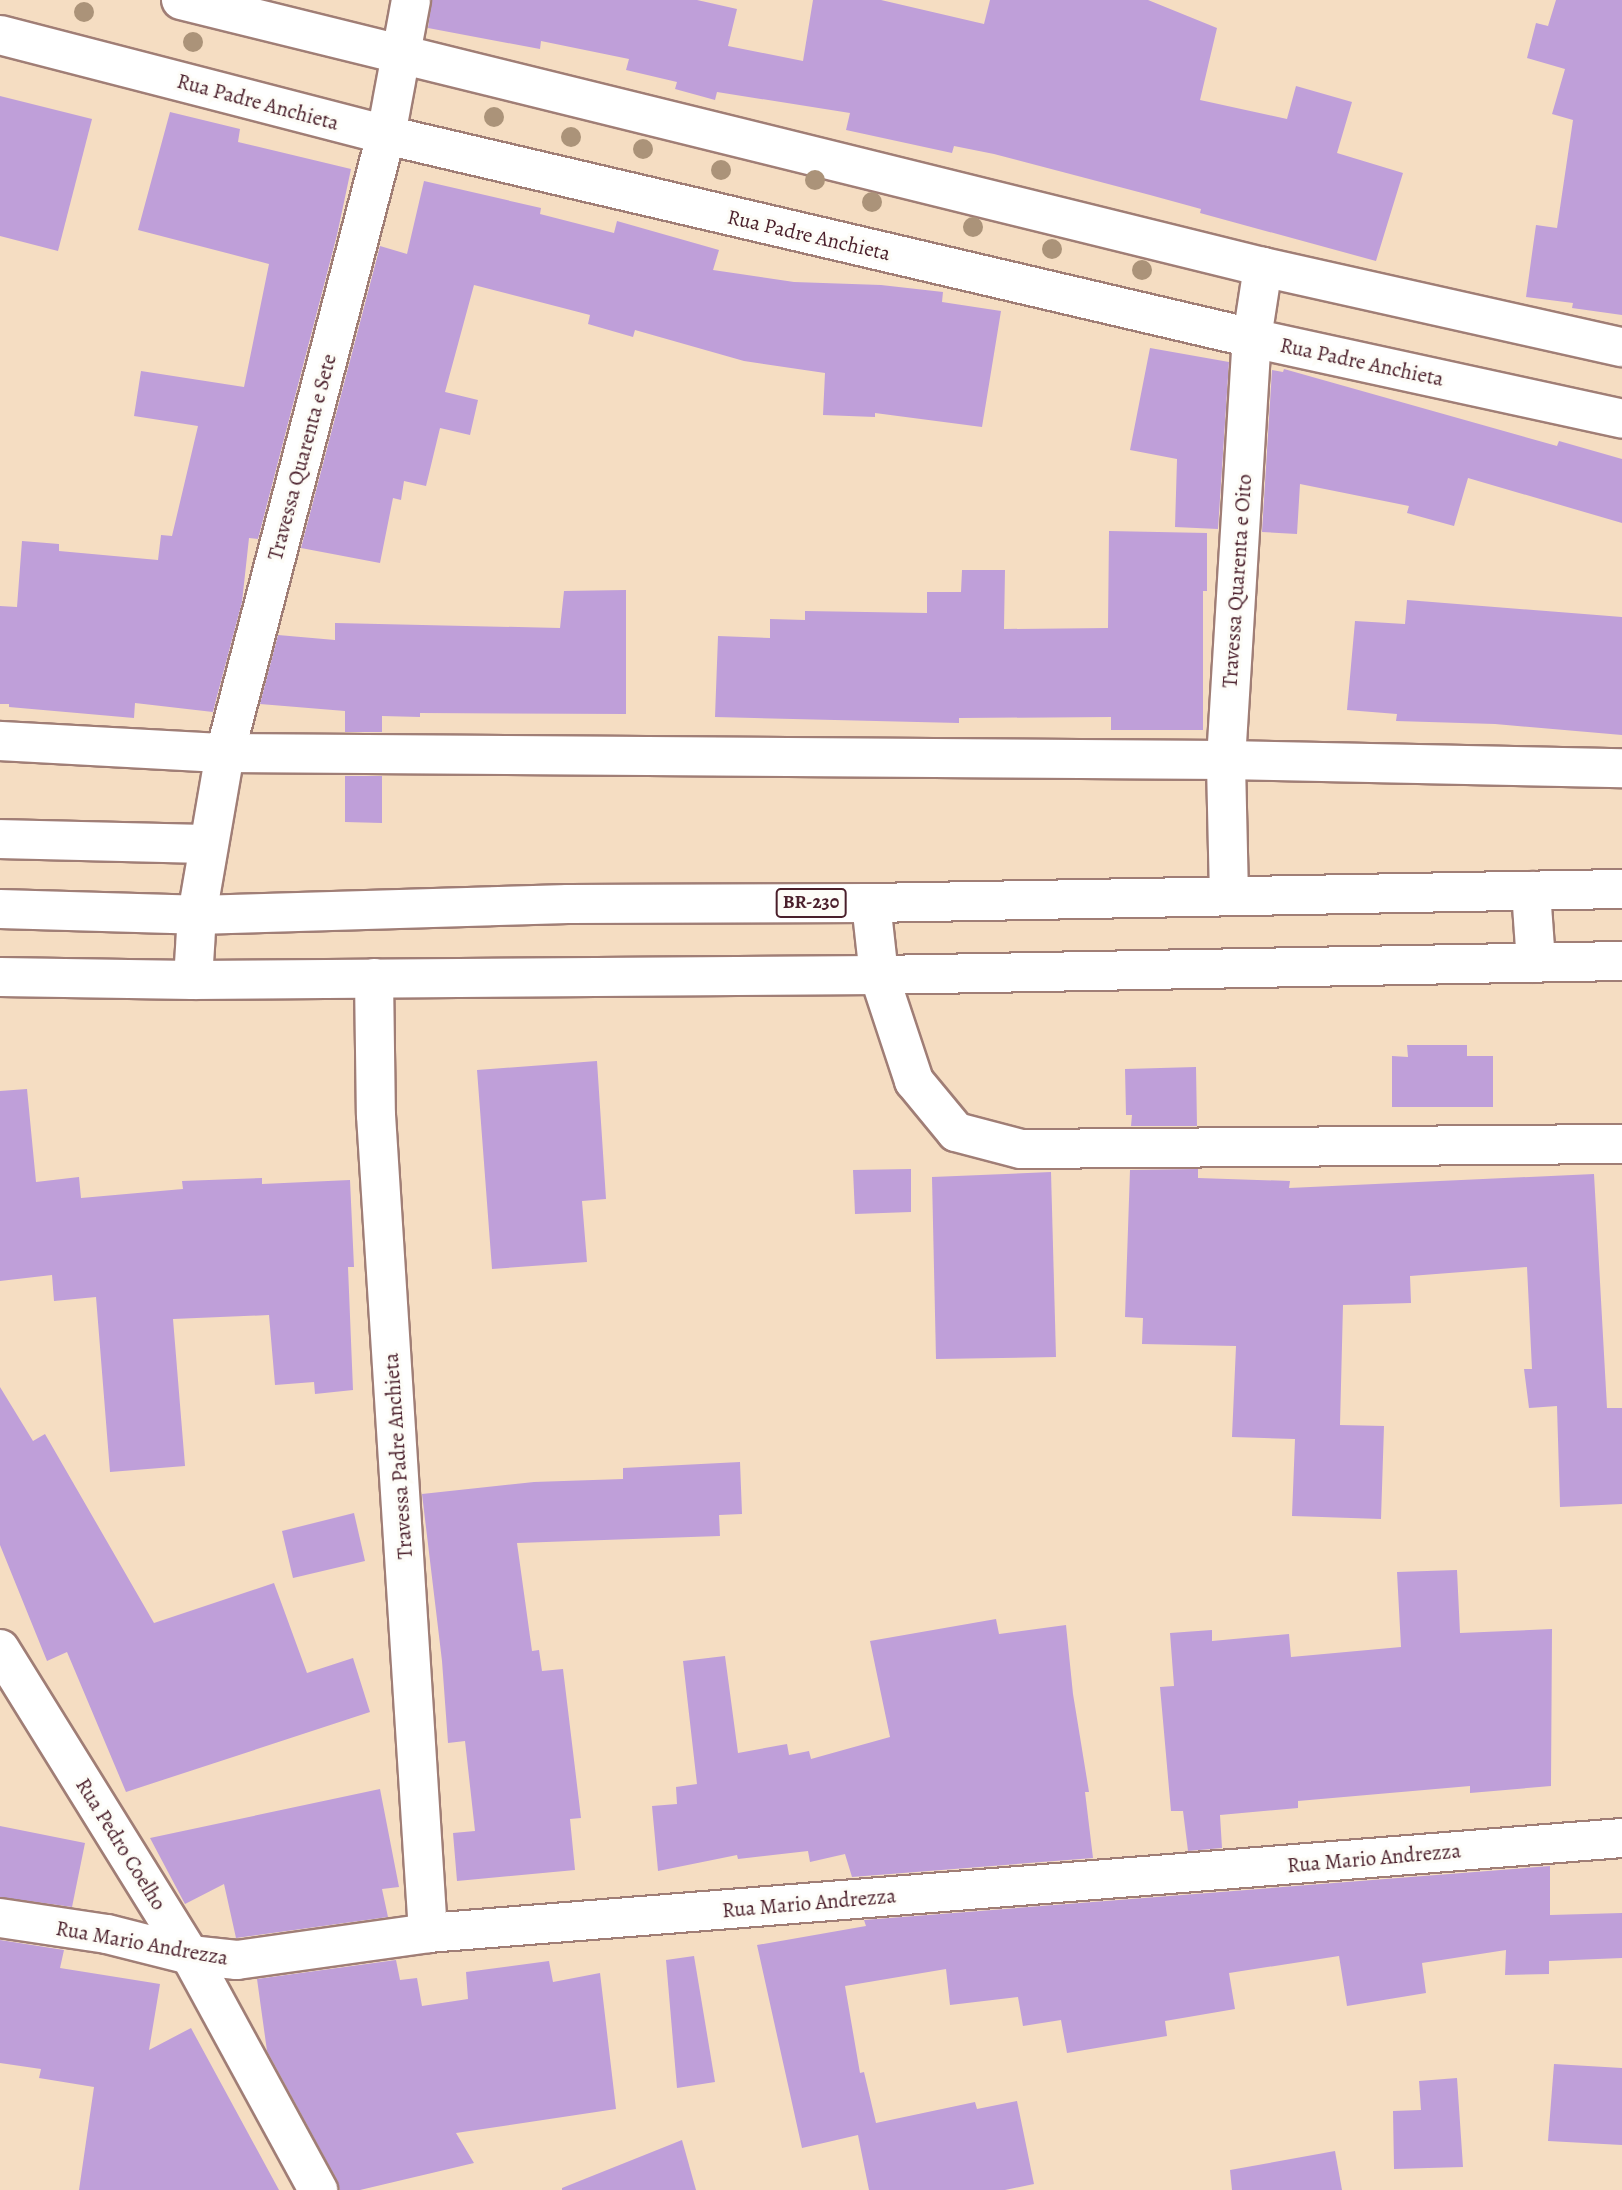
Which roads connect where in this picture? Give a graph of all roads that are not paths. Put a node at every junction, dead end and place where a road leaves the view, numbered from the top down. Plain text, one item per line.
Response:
1 (181, 0) edge
2 (411, 0) edge
3 (0, 35) edge
4 (400, 55) junction
5 (386, 135) junction
6 (1263, 267) junction
7 (1252, 338) junction
8 (1622, 347) edge
9 (1622, 419) edge
10 (0, 741) edge
11 (225, 753) junction
12 (1226, 760) junction
13 (1622, 768) edge
14 (0, 838) edge
15 (207, 844) junction
16 (1622, 889) edge
17 (1531, 891) junction
18 (1229, 896) junction
19 (871, 903) junction
20 (0, 909) edge
21 (197, 915) junction
22 (1622, 961) edge
23 (1536, 963) junction
24 (879, 975) junction
25 (0, 977) edge
26 (374, 978) junction
27 (193, 980) junction
28 (1622, 1144) edge
29 (0, 1649) edge
30 (1622, 1838) edge
31 (0, 1918) edge
32 (428, 1933) junction
33 (190, 1955) junction
34 (318, 2190) edge

1 - 4 street
2 - 4 street, Travessa Quarenta e Sete
3 - 5 street, Rua Padre Anchieta
4 - 5 street, Travessa Quarenta e Sete
4 - 6 street
5 - 7 street, Rua Padre Anchieta
5 - 11 street, Travessa Quarenta e Sete
6 - 7 street, Travessa Quarenta e Oito
6 - 8 street
7 - 9 street, Rua Padre Anchieta
7 - 12 street, Travessa Quarenta e Oito
10 - 11 street
11 - 12 street
11 - 15 street, Travessa Quarenta e Sete
12 - 13 street
12 - 18 street, Travessa Quarenta e Oito
14 - 15 street
15 - 21 street, Travessa Quarenta e Sete
16 - 17 street, BR-230
17 - 18 street, BR-230
17 - 23 street
18 - 19 street, BR-230
19 - 21 street, BR-230
19 - 24 street
20 - 21 street, BR-230
21 - 27 street, Travessa Quarenta e Sete
22 - 23 street
23 - 24 street
24 - 26 street
24 - 28 street
25 - 27 street
26 - 27 street
26 - 32 street, Travessa Padre Anchieta
29 - 33 street, Rua Pedro Coelho
30 - 32 street, Rua Mario Andrezza
31 - 33 street, Rua Mario Andrezza
32 - 33 street, Rua Mario Andrezza
33 - 34 street, Rua Pedro Coelho

